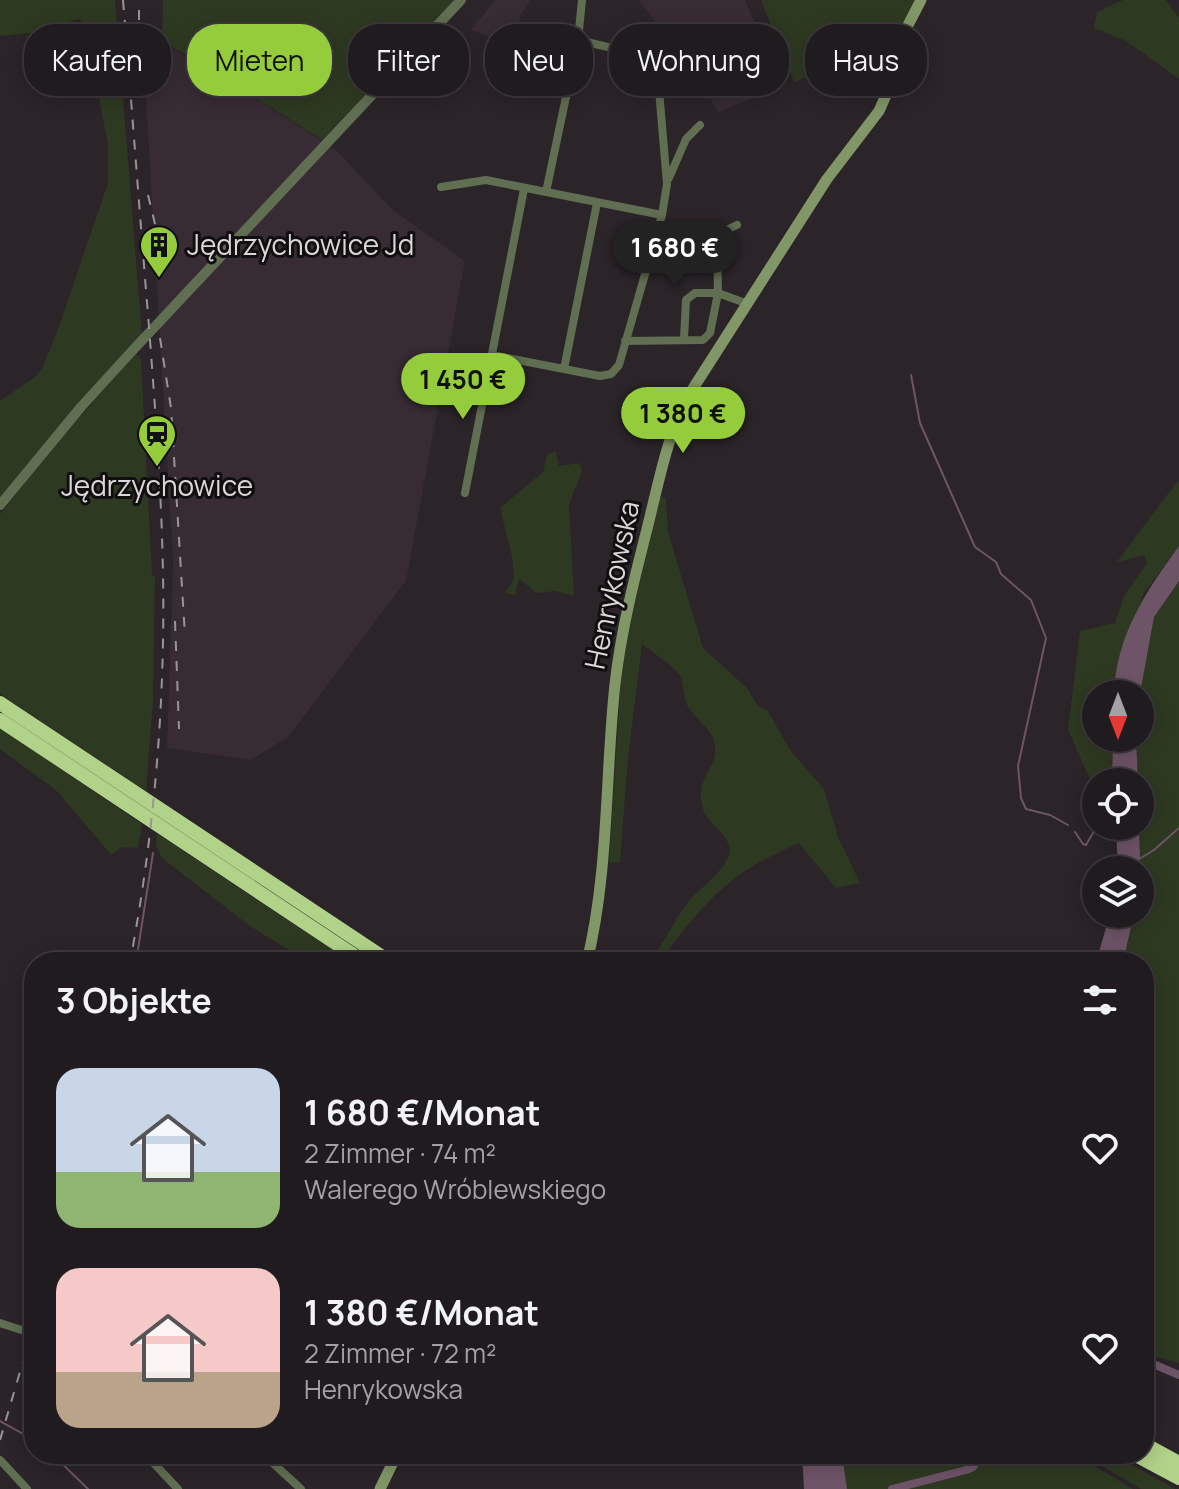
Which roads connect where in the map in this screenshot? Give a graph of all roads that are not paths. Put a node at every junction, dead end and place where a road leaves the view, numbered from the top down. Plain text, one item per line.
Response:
1 (461, 0) edge
2 (582, 0) edge
3 (921, 0) edge
4 (580, 24) edge
5 (593, 44) edge
6 (566, 96) edge
7 (700, 125) dead end
8 (667, 184) junction
9 (441, 187) dead end
10 (524, 189) junction
11 (546, 192) junction
12 (597, 203) junction
13 (662, 215) junction
14 (737, 225) dead end
15 (718, 293) junction
16 (748, 304) junction
17 (684, 338) junction
18 (625, 341) junction
19 (492, 355) junction
20 (564, 369) junction
21 (465, 493) dead end
22 (0, 505) edge
23 (0, 703) edge
24 (0, 720) edge
25 (349, 952) edge
26 (375, 952) edge
27 (589, 952) edge
28 (0, 1323) edge
29 (24, 1331) edge
30 (1154, 1449) edge
31 (0, 1460) edge
32 (1179, 1463) edge
33 (154, 1464) edge
34 (274, 1464) edge
35 (392, 1464) edge
36 (1153, 1464) edge
37 (1179, 1478) edge
38 (27, 1489) edge
39 (178, 1489) edge
40 (300, 1489) edge
41 (380, 1489) edge

1 - 22 street
2 - 4 street
3 - 16 main road, Henrykowska
5 - 8 street
6 - 11 street
7 - 8 street
8 - 13 street
9 - 10 street
10 - 11 street
10 - 19 street
11 - 12 street
12 - 13 street
12 - 20 street
13 - 18 street
14 - 15 street
15 - 16 street
15 - 17 street
15 - 17 street
16 - 27 main road, Henrykowska
17 - 18 street
18 - 20 street
19 - 20 street
19 - 21 street
23 - 26 highway
24 - 25 highway
28 - 29 street
30 - 32 highway
31 - 38 street
33 - 39 street
34 - 40 street
35 - 41 main road
36 - 37 highway

